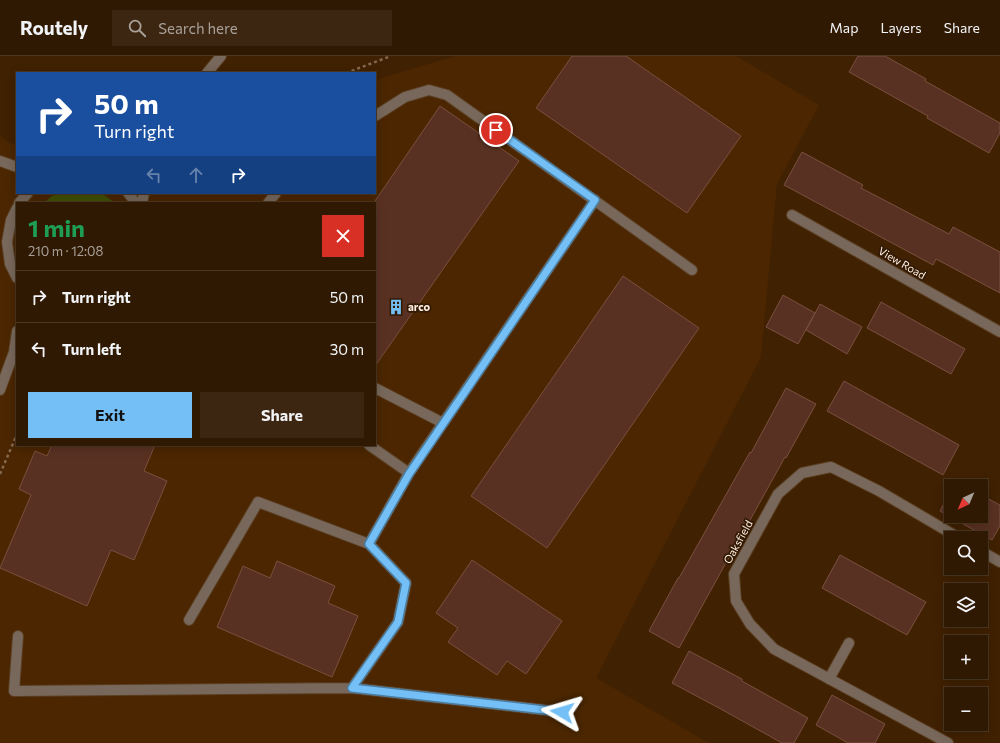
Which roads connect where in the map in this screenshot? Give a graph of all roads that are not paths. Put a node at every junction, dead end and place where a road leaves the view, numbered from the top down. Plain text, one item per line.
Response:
1 (221, 56) edge
2 (208, 72) edge
3 (376, 115) edge
4 (0, 160) edge
5 (16, 167) edge
6 (27, 194) edge
7 (129, 194) edge
8 (275, 194) edge
9 (595, 200) junction
10 (20, 202) edge
11 (135, 202) edge
12 (269, 202) edge
13 (16, 210) edge
14 (792, 215) dead end
15 (0, 242) edge
16 (10, 264) junction
17 (692, 270) dead end
18 (16, 276) edge
19 (1000, 332) edge
20 (16, 338) edge
21 (16, 359) edge
22 (9, 366) junction
23 (376, 389) edge
24 (0, 390) edge
25 (443, 423) junction
26 (370, 446) edge
27 (409, 474) junction
28 (947, 531) edge
29 (369, 544) junction
30 (988, 555) edge
31 (1000, 562) edge
32 (189, 620) dead end
33 (18, 636) dead end
34 (849, 643) dead end
35 (829, 679) junction
36 (352, 688) junction
37 (562, 712) dead end
38 (948, 743) edge

1 - 2 street
3 - 9 street
4 - 5 street
6 - 10 street
7 - 11 street
8 - 12 street
9 - 17 street
9 - 25 street
13 - 16 street
14 - 19 street, View Road
15 - 16 street
16 - 18 street
20 - 22 street
21 - 22 street
22 - 24 street
23 - 25 street
25 - 27 street
26 - 27 street
27 - 29 street
28 - 35 street, Oaksfield
29 - 32 street
29 - 36 street
30 - 31 street
33 - 36 street
34 - 35 street
35 - 38 street, Oaksfield
36 - 37 street

